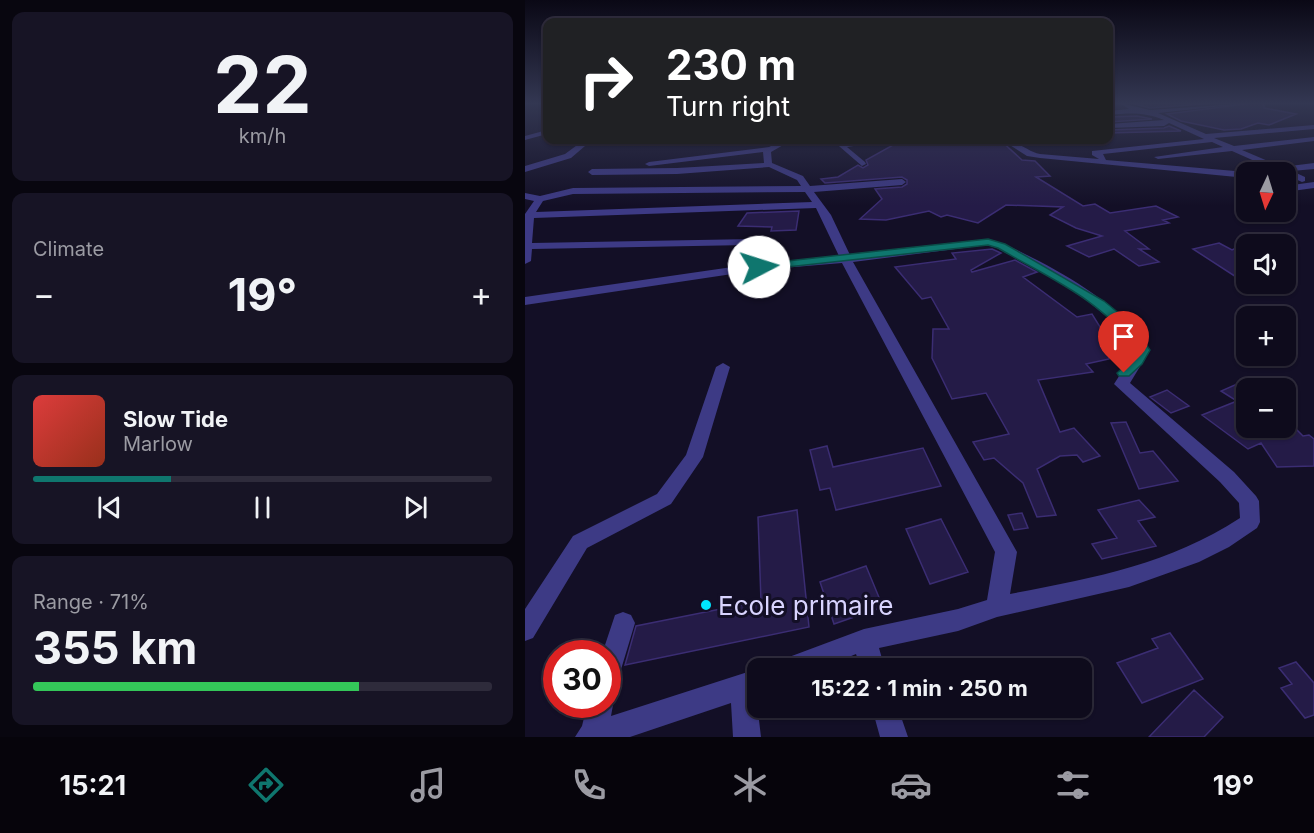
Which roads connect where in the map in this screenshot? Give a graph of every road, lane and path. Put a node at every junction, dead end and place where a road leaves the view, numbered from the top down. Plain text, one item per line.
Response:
1 (1215, 137) edge
2 (1209, 138) junction
3 (1314, 139) edge
4 (584, 144) edge
5 (780, 144) edge
6 (839, 144) edge
7 (1013, 144) edge
8 (769, 149) junction
9 (1233, 149) junction
10 (1158, 158) dead end
11 (1314, 160) edge
12 (1259, 162) edge
13 (1111, 163) junction
14 (862, 164) dead end
15 (769, 165) junction
16 (1296, 168) edge
17 (525, 169) edge
18 (677, 171) junction
19 (592, 172) dead end
20 (622, 172) junction
21 (638, 172) junction
22 (1236, 174) edge
23 (1296, 177) edge
24 (1314, 181) edge
25 (902, 182) dead end
26 (1314, 185) edge
27 (1296, 187) edge
28 (806, 189) junction
29 (573, 191) junction
30 (669, 191) junction
31 (525, 196) edge
32 (540, 199) junction
33 (817, 205) junction
34 (662, 213) junction
35 (529, 215) junction
36 (527, 246) junction
37 (610, 246) junction
38 (605, 259) dead end
39 (846, 259) junction
40 (525, 261) edge
41 (759, 267) junction
42 (525, 301) edge
43 (723, 367) dead end
44 (997, 607) junction
45 (623, 623) dead end
46 (525, 630) edge
47 (618, 640) edge
48 (864, 640) junction
49 (818, 658) edge
50 (870, 658) edge
51 (747, 686) edge
52 (596, 718) edge
53 (748, 718) edge
54 (888, 718) edge
55 (591, 736) edge
56 (747, 737) edge
57 (894, 737) edge

1 - 2 street
2 - 9 street
2 - 13 street
3 - 9 street
4 - 17 street
5 - 8 street
6 - 14 street
7 - 13 street
8 - 15 street
8 - 21 street
9 - 10 street
9 - 12 street
11 - 16 street
13 - 22 street
15 - 18 street
15 - 28 street
18 - 21 street
18 - 30 street
19 - 20 street
20 - 21 street
20 - 29 street
23 - 24 street
25 - 28 street
26 - 27 street
28 - 30 street
28 - 33 street
29 - 30 street
29 - 32 street
30 - 34 street
31 - 32 street
32 - 35 street
33 - 34 street
33 - 39 street
34 - 35 street
35 - 36 street
36 - 37 street
36 - 40 street
37 - 38 street
37 - 41 street
39 - 41 street
39 - 44 street
39 - 44 street
41 - 42 street
43 - 46 street
44 - 48 street
45 - 47 street
48 - 49 street
48 - 50 street
51 - 55 street
52 - 55 street
53 - 56 street
54 - 57 street

